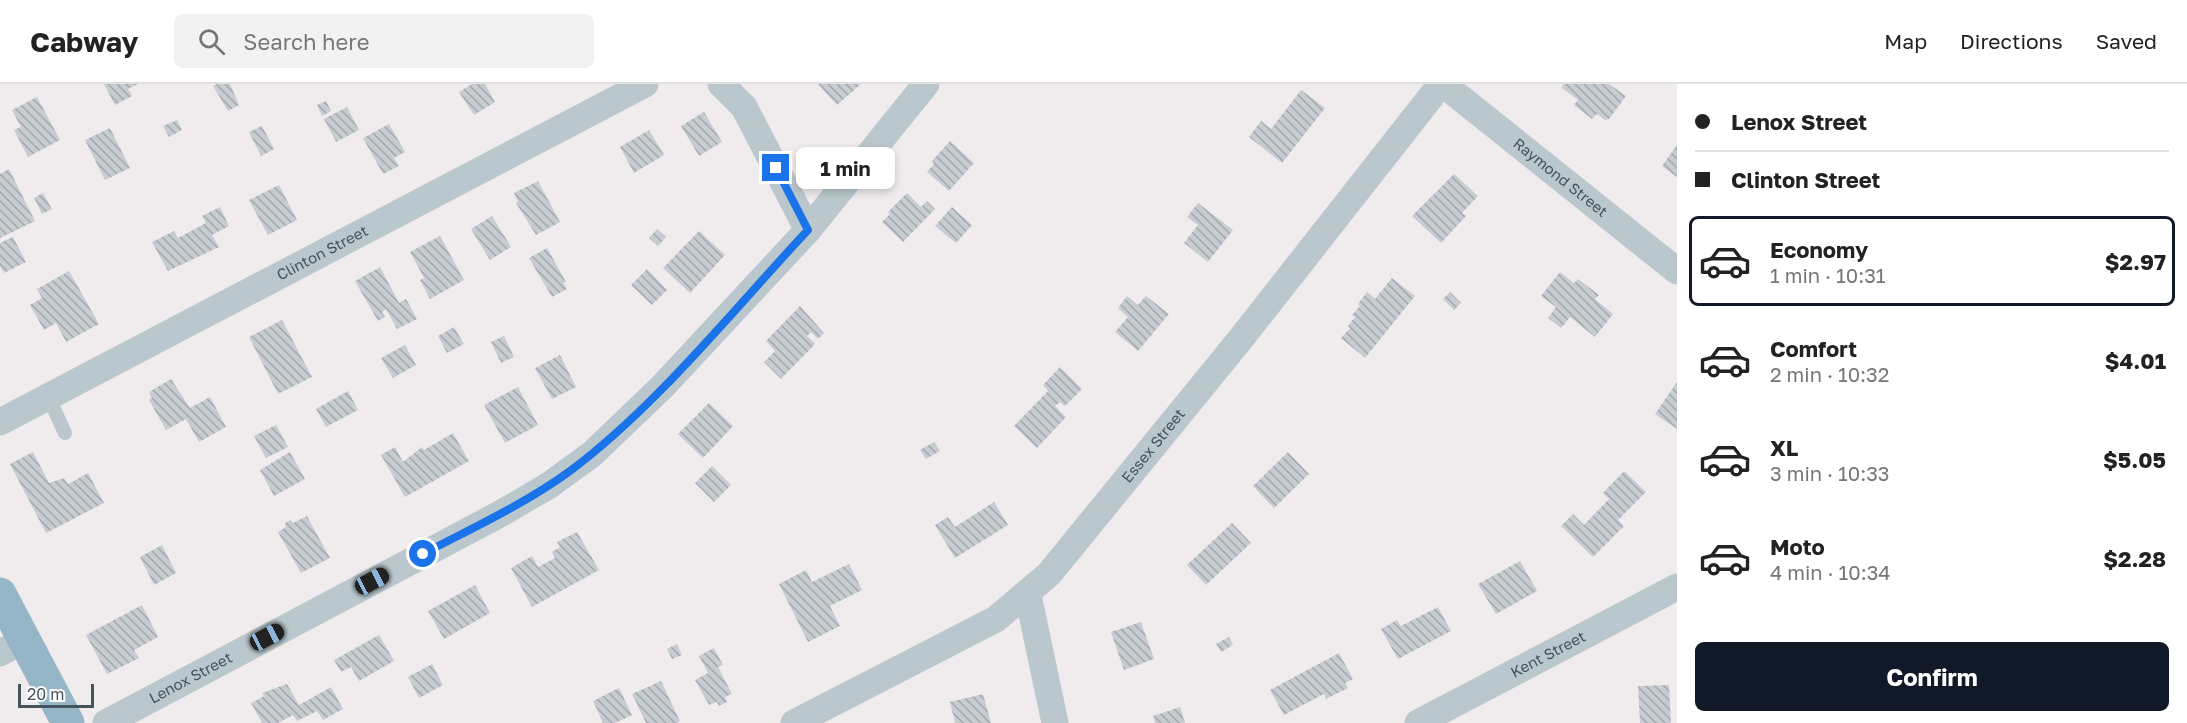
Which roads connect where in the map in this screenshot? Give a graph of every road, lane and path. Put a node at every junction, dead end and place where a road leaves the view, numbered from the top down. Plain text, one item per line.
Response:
1 (645, 84) edge
2 (722, 84) edge
3 (926, 84) edge
4 (1442, 84) edge
5 (808, 230) junction
6 (1677, 271) edge
7 (48, 396) junction
8 (0, 422) edge
9 (65, 433) dead end
10 (1677, 587) edge
11 (0, 594) edge
12 (1028, 595) junction
13 (12, 647) edge
14 (68, 723) edge
15 (106, 723) edge
16 (794, 723) edge
17 (1055, 723) edge
18 (1418, 723) edge

1 - 7 street, Clinton Street
2 - 5 street
3 - 5 street, Lenox Street
4 - 6 street, Raymond Street
4 - 12 street, Essex Street
5 - 15 street, Lenox Street
7 - 8 street, Clinton Street
7 - 9 lane
10 - 18 street, Kent Street
11 - 13 highway
12 - 16 street, Essex Street
12 - 17 street
13 - 14 highway

